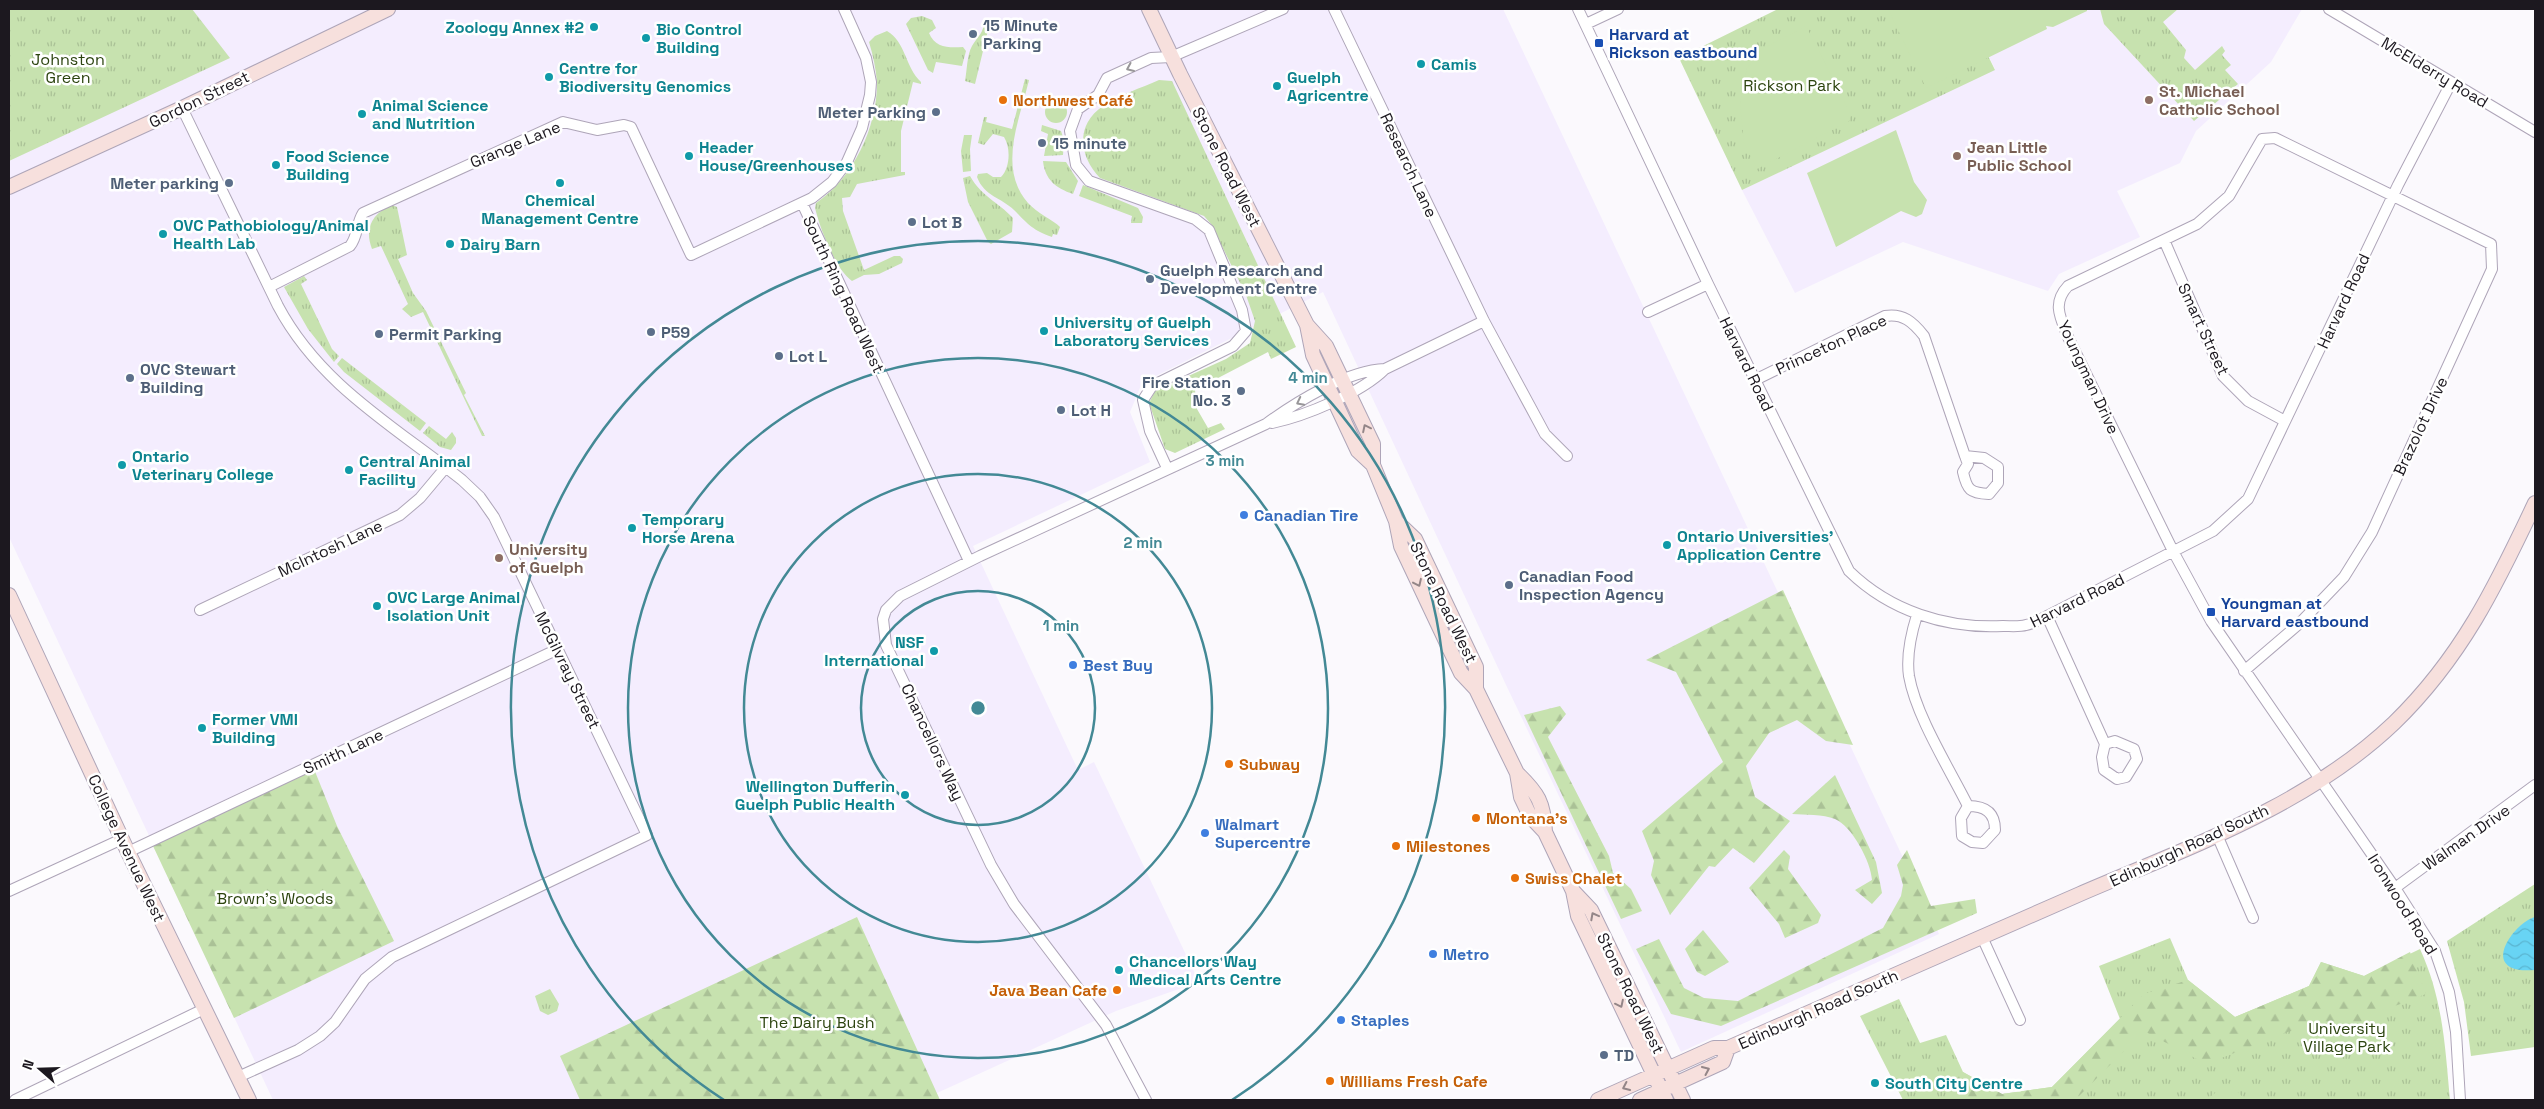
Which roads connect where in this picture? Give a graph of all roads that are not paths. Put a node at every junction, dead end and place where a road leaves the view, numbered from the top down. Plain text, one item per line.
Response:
1 (388, 9) edge
2 (844, 9) edge
3 (1149, 9) edge
4 (1282, 9) edge
5 (1334, 9) edge
6 (1578, 9) edge
7 (1618, 9) edge
8 (2334, 10) edge
9 (1586, 24) junction
10 (1172, 57) junction
11 (2451, 82) junction
12 (182, 108) junction
13 (2535, 132) edge
14 (9, 187) edge
15 (2393, 195) junction
16 (802, 203) junction
17 (2164, 240) junction
18 (1708, 284) junction
19 (269, 287) junction
20 (1648, 312) dead end
21 (1484, 321) junction
22 (1755, 380) junction
23 (1339, 390) junction
24 (2286, 421) junction
25 (1567, 456) dead end
26 (1965, 456) dead end
27 (446, 467) junction
28 (1167, 468) junction
29 (2535, 503) edge
30 (2174, 553) junction
31 (969, 561) junction
32 (9, 595) edge
33 (200, 610) dead end
34 (1917, 615) junction
35 (2047, 616) junction
36 (558, 649) junction
37 (2244, 671) junction
38 (2105, 744) dead end
39 (2321, 781) junction
40 (2535, 785) edge
41 (1968, 806) dead end
42 (2216, 835) junction
43 (125, 846) junction
44 (2396, 888) junction
45 (9, 890) edge
46 (1573, 891) junction
47 (2253, 918) dead end
48 (1982, 937) junction
49 (204, 1009) junction
50 (2020, 1020) dead end
51 (1728, 1048) junction
52 (1668, 1068) junction
53 (1653, 1074) junction
54 (238, 1077) junction
55 (1675, 1084) junction
56 (1663, 1095) edge
57 (15, 1100) edge
58 (249, 1100) edge
59 (1146, 1100) edge
60 (1598, 1100) edge
61 (1640, 1100) edge
62 (1683, 1100) edge
63 (2460, 1100) edge

1 - 12 main road, Gordon Street
2 - 16 street, South Ring Road West
3 - 10 main road, Stone Road West
4 - 10 street
5 - 21 street, Research Lane
6 - 9 street, Harvard Road
7 - 9 street
8 - 11 street, McElderry Road
9 - 18 street, Harvard Road
10 - 23 main road, Stone Road West
10 -> 28 street
11 - 13 street, McElderry Road
11 - 15 street, Harvard Road
12 - 14 main road, Gordon Street
12 - 19 street, McGilvray Street
15 - 17 street, Youngman Drive
15 - 24 street, Harvard Road
15 - 37 street, Brazolot Drive
16 - 19 street, Grange Lane
16 - 31 street, South Ring Road West
17 - 24 street, Smart Street
17 - 30 street, Youngman Drive
18 - 20 street
18 - 22 street, Harvard Road
19 - 27 street, McGilvray Street
21 - 23 street
21 - 25 street, Research Lane
22 - 26 street, Princeton Place
22 - 34 street, Harvard Road
23 - 28 street, Chancellors Way
23 - 46 main road, Stone Road West
24 - 30 street, Harvard Road
27 - 33 street, McIntosh Lane
27 - 36 street, McGilvray Street
28 - 31 street, Chancellors Way
29 - 39 main road, Edinburgh Road South
30 - 35 street, Harvard Road
30 - 37 street, Youngman Drive
31 - 59 street, Chancellors Way
32 - 43 main road, College Avenue West
34 - 35 street, Harvard Road
34 - 41 street
35 - 38 street
36 - 43 street, Smith Lane
36 - 54 street, McGilvray Street
37 - 39 street, Youngman Drive
39 - 42 main road, Edinburgh Road South
39 - 44 street, Ironwood Road
40 - 44 street, Walman Drive
42 - 47 street
42 - 48 main road, Edinburgh Road South
43 - 45 street, Smith Lane
43 - 49 main road, College Avenue West
44 - 63 street, Ironwood Road
52 -> 46 main road, Stone Road West
46 -> 53 main road, Stone Road West
48 - 50 street
48 - 51 main road, Edinburgh Road South
49 - 54 main road, College Avenue West
49 - 57 street
51 - 52 main road, Edinburgh Road South
55 -> 51 main road, Edinburgh Road South
52 - 53 main road, Edinburgh Road South
52 - 55 main road, Stone Road West
53 - 56 main road, Stone Road West
53 -> 60 main road, Edinburgh Road South
54 - 58 main road, College Avenue West
55 - 56 main road, Edinburgh Road South
55 - 62 main road, Stone Road West
56 - 61 main road, Edinburgh Road South

